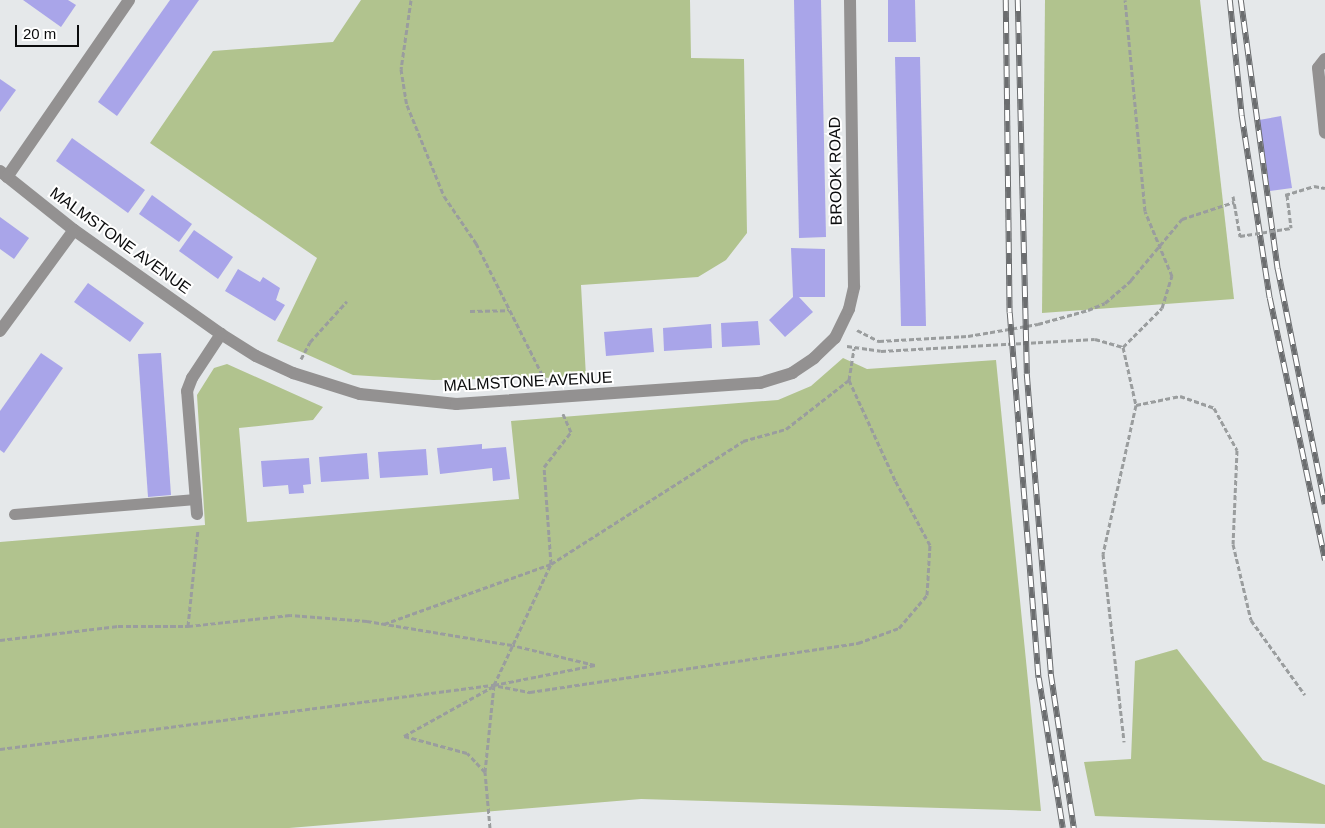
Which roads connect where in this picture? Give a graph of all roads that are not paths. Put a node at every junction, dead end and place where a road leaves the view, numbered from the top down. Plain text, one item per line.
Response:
1 (129, 0) edge
2 (850, 0) edge
3 (1325, 59) edge
4 (1325, 133) edge
5 (4, 174) edge
6 (74, 230) junction
7 (0, 331) edge
8 (221, 334) junction
9 (835, 338) joint
10 (195, 499) junction
11 (14, 514) dead end
12 (197, 514) road end

1 - 5 street
2 - 9 street, BROOK ROAD
3 - 4 street
5 - 6 street, MALMSTONE AVENUE
6 - 7 street
6 - 8 street, MALMSTONE AVENUE
8 - 9 street, MALMSTONE AVENUE
8 - 10 street
10 - 11 lane
10 - 12 street

